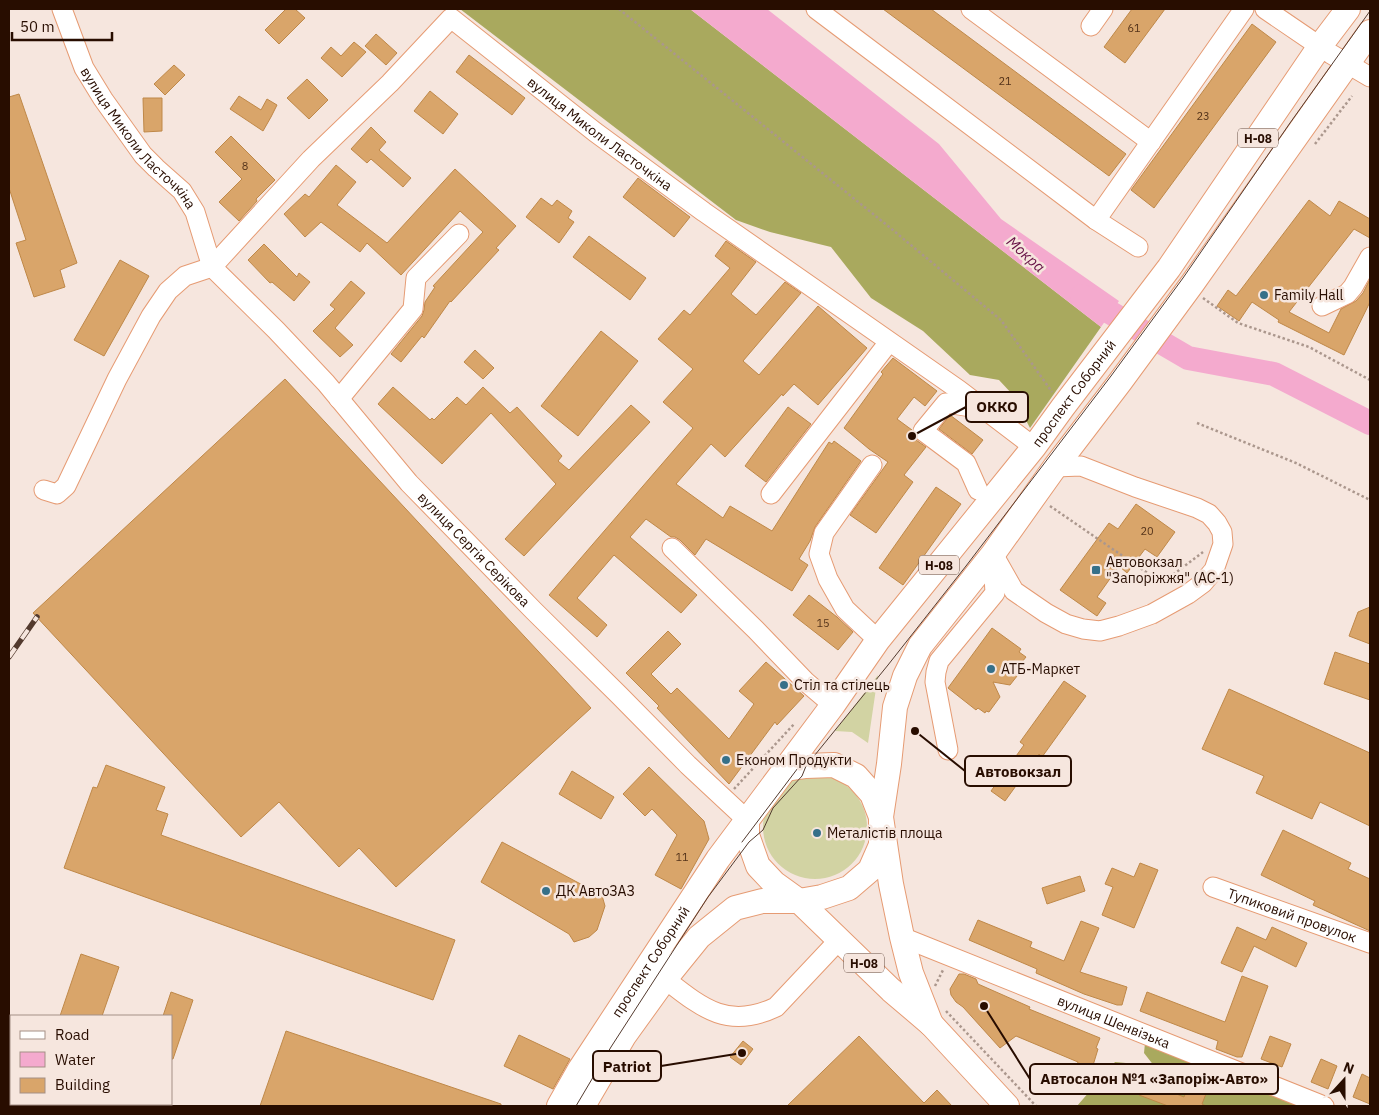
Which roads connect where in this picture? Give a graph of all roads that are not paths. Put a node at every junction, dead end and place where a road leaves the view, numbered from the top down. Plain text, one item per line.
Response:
1 (62, 9) edge
2 (816, 9) edge
3 (972, 9) edge
4 (1103, 9) edge
5 (1244, 9) edge
6 (1264, 9) edge
7 (1348, 9) edge
8 (1091, 26) dead end
9 (1370, 32) edge
10 (1320, 46) junction
11 (1346, 64) junction
12 (1370, 77) edge
13 (1151, 142) junction
14 (1096, 220) junction
15 (459, 234) dead end
16 (1138, 248) dead end
17 (1370, 257) edge
18 (212, 267) junction
19 (1322, 306) dead end
20 (889, 342) junction
21 (339, 399) junction
22 (988, 412) junction
23 (1034, 447) junction
24 (872, 465) dead end
25 (1054, 467) junction
26 (44, 490) dead end
27 (978, 490) dead end
28 (771, 494) dead end
29 (672, 548) dead end
30 (993, 554) junction
31 (878, 640) junction
32 (833, 705) junction
33 (948, 750) dead end
34 (786, 769) junction
35 (882, 817) junction
36 (747, 820) junction
37 (1214, 887) dead end
38 (799, 901) junction
39 (902, 937) junction
40 (840, 939) junction
41 (1370, 943) edge
42 (665, 979) junction
43 (938, 1017) junction
44 (558, 1106) edge
45 (583, 1106) edge
46 (1007, 1106) edge
47 (1324, 1106) edge

1 - 18 street, вулиця Миколи Ласточкіна
2 - 14 street
3 - 13 street
4 - 8 street
5 - 13 street
6 - 10 street
7 - 10 main road, проспект Соборний / Н-08
9 - 11 main road, проспект Соборний / Н-08
10 - 11 street
10 - 23 main road, проспект Соборний / Н-08
11 - 12 street
11 - 25 main road, проспект Соборний / Н-08
13 - 14 street
14 - 16 street
15 - 21 street
17 - 19 street
18 - 20 street, вулиця Миколи Ласточкіна
18 - 21 street, вулиця Сергія Серікова
18 - 26 street, вулиця Миколи Ласточкіна
20 - 22 street, вулиця Миколи Ласточкіна
20 - 28 street
21 - 36 street, вулиця Сергія Серікова
22 - 23 street, вулиця Миколи Ласточкіна
22 - 27 street
23 - 31 main road, проспект Соборний / Н-08
24 - 31 street
25 - 30 main road, проспект Соборний / Н-08
25 - 30 street
29 - 32 street
30 - 33 street
30 - 35 main road, проспект Соборний / Н-08
31 - 32 main road, проспект Соборний / Н-08
32 - 34 main road, проспект Соборний / Н-08
34 - 35 main road
34 - 36 main road, Н-08
35 - 38 main road
35 - 39 main road, Н-08
36 - 38 main road, Н-08
36 - 44 main road, проспект Соборний
37 - 41 street, Тупиковий провулок
38 - 40 main road, Н-08
38 - 42 main road, проспект Соборний
39 - 43 main road, Н-08
39 - 47 street, вулиця Шенвізька
40 - 42 street
40 - 43 main road, Н-08
42 - 45 main road, проспект Соборний
43 - 46 main road, Н-08

